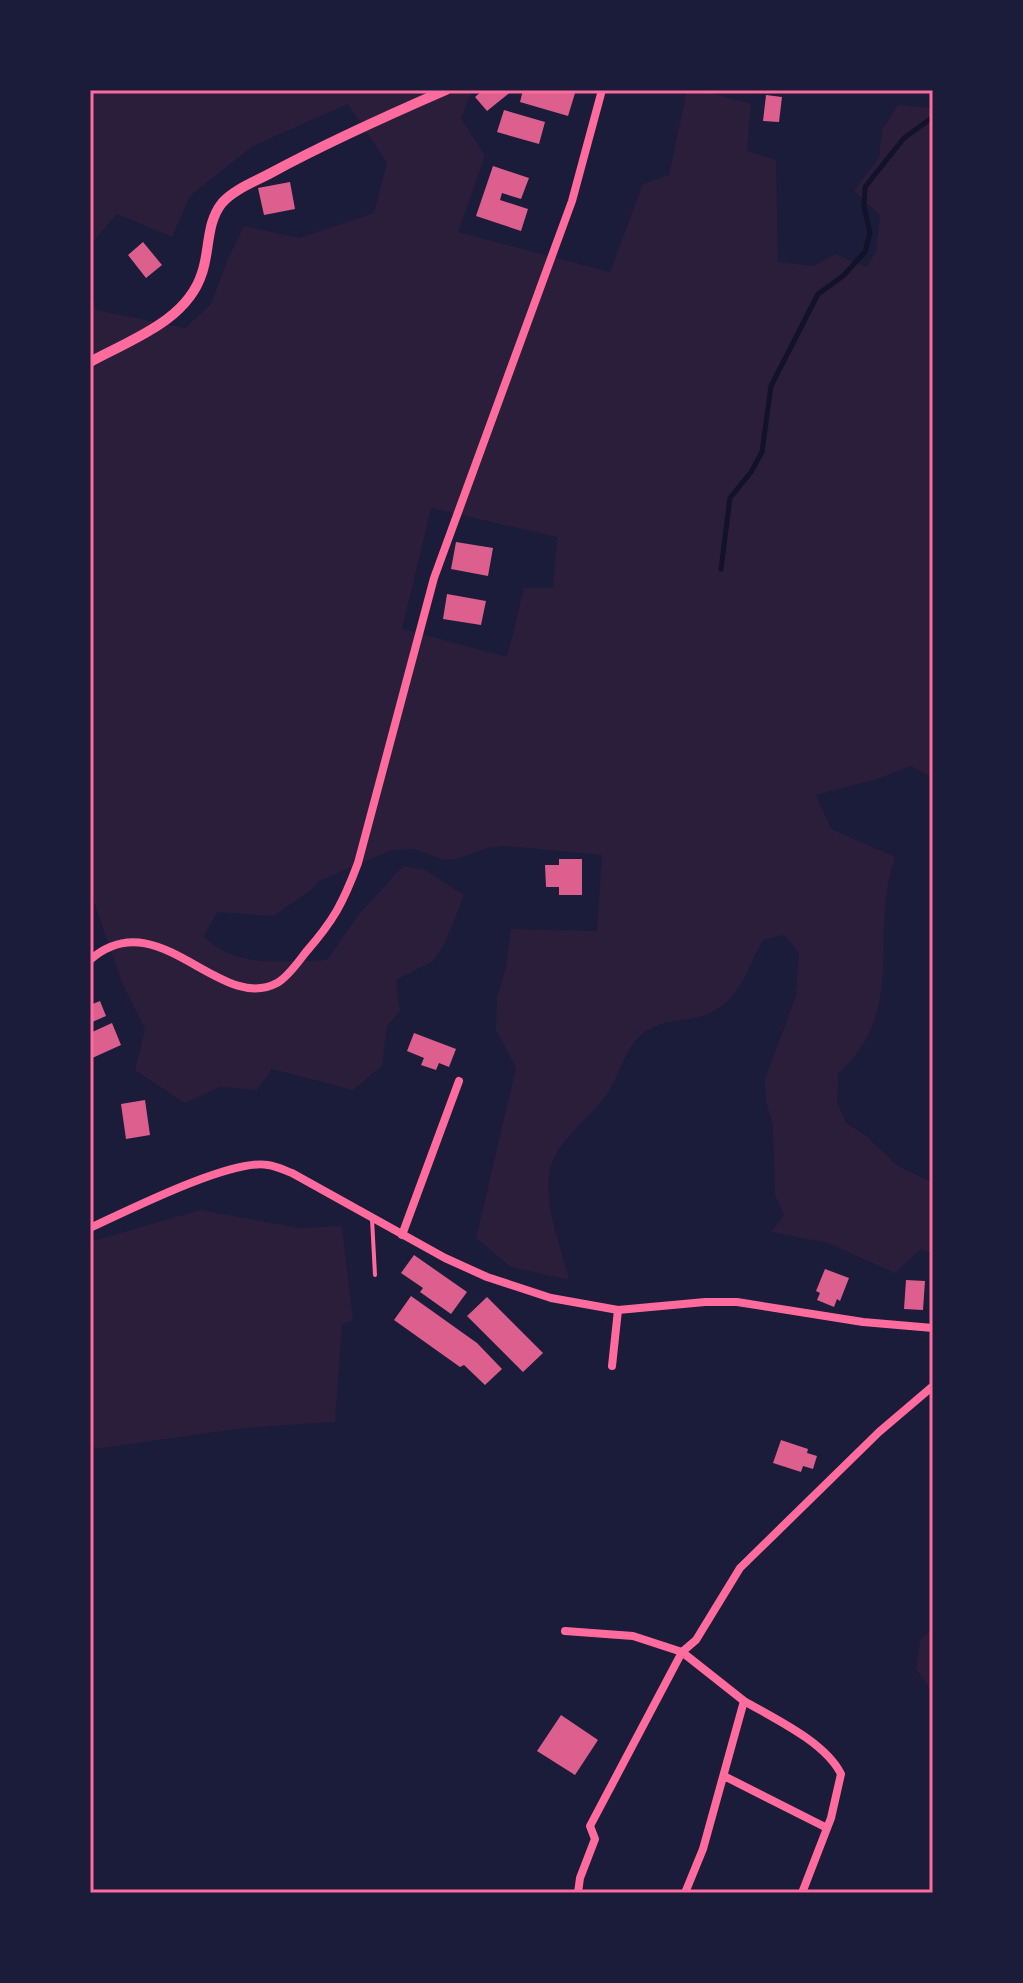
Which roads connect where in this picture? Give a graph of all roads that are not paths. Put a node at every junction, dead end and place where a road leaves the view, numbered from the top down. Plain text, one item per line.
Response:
1 (446, 90) edge
2 (602, 90) edge
3 (90, 362) edge
4 (90, 960) edge
5 (459, 1081) dead end
6 (372, 1219) junction
7 (90, 1228) edge
8 (402, 1235) junction
9 (375, 1275) dead end
10 (618, 1310) junction
11 (933, 1328) edge
12 (612, 1366) dead end
13 (933, 1386) edge
14 (565, 1631) dead end
15 (682, 1652) junction
16 (744, 1701) junction
17 (724, 1776) junction
18 (827, 1828) junction
19 (578, 1893) edge
20 (685, 1893) edge
21 (802, 1893) edge

1 - 3 street
2 - 4 street
5 - 8 street
6 - 7 street
6 - 8 street
6 - 9 lane
8 - 10 street
10 - 11 street
10 - 12 street
13 - 15 street
14 - 15 street
15 - 16 street
15 - 19 street
16 - 17 street
16 - 18 street
17 - 18 street
17 - 20 street
18 - 21 street

